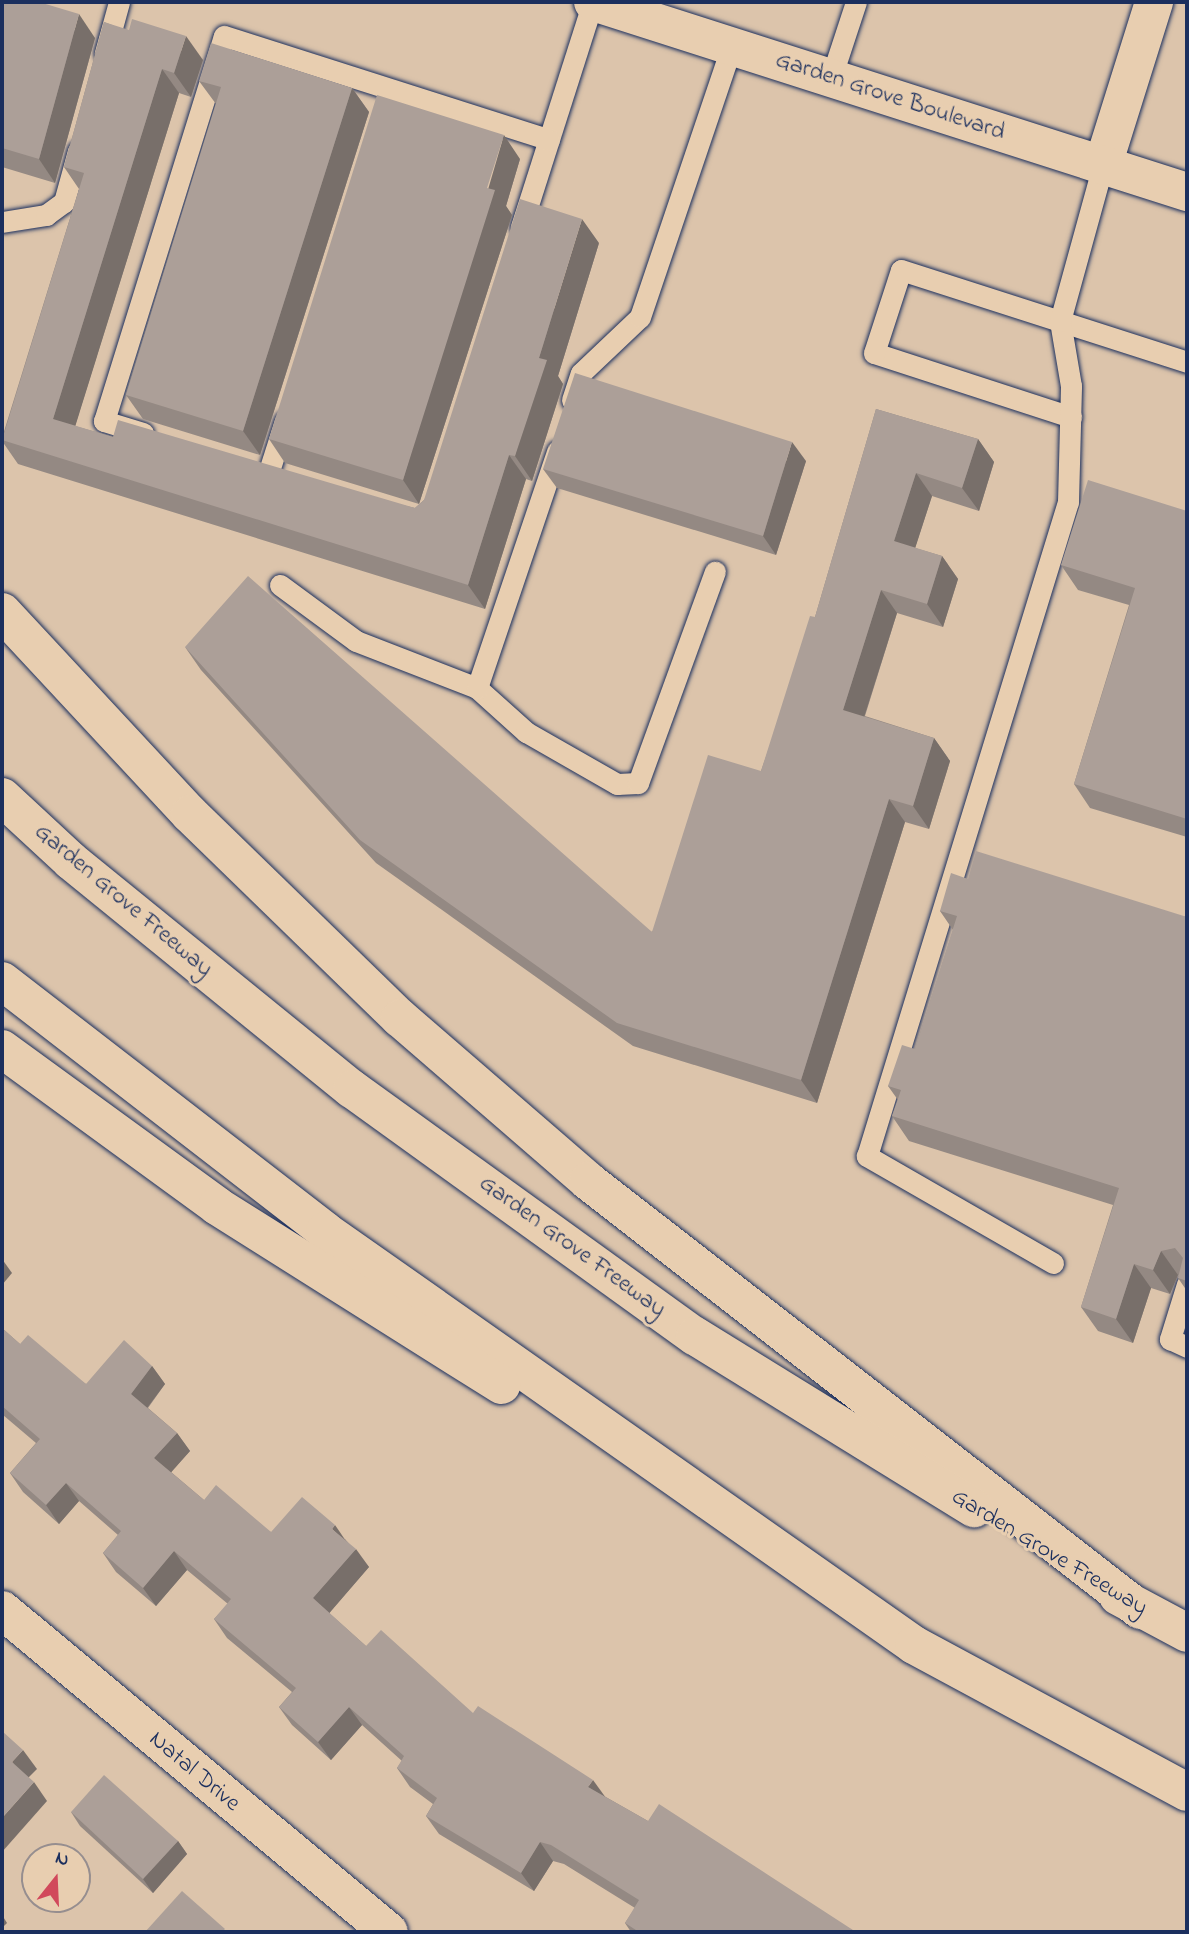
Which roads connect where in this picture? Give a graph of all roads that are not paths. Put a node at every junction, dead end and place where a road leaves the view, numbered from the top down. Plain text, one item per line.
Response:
1 (119, 2) edge
2 (593, 2) edge
3 (856, 2) edge
4 (1154, 2) edge
5 (732, 45) junction
6 (101, 69) edge
7 (831, 78) junction
8 (390, 89) junction
9 (382, 116) edge
10 (82, 135) edge
11 (549, 140) junction
12 (1103, 165) junction
13 (1187, 192) edge
14 (2, 222) edge
15 (516, 245) edge
16 (1059, 321) junction
17 (1187, 362) edge
18 (290, 405) edge
19 (1070, 417) junction
20 (167, 440) edge
21 (243, 463) edge
22 (269, 471) junction
23 (295, 479) edge
24 (715, 572) dead end
25 (280, 585) dead end
26 (2, 612) edge
27 (477, 688) junction
28 (2, 797) edge
29 (2, 981) edge
30 (2, 1049) edge
31 (1053, 1263) dead end
32 (1187, 1284) edge
33 (1187, 1347) edge
34 (2, 1609) edge
35 (1140, 1609) junction
36 (1187, 1633) edge
37 (914, 1646) junction
38 (1187, 1792) edge
39 (378, 1930) edge

1 - 6 lane
2 - 5 main road, Garden Grove Boulevard
2 - 11 lane
3 - 7 lane
4 - 12 main road
5 - 7 main road, Garden Grove Boulevard
5 - 27 lane
7 - 12 main road, Garden Grove Boulevard
8 - 9 lane
8 - 11 lane
8 - 20 lane
10 - 14 lane
11 - 15 lane
12 - 13 main road, Garden Grove Boulevard
12 - 16 lane
16 - 17 lane
16 - 19 lane
16 - 19 lane
18 - 22 lane
19 - 31 lane
21 - 22 lane
22 - 23 lane
24 - 27 lane
25 - 27 lane
26 - 35 main road
28 - 35 main road, Garden Grove Freeway
29 - 37 main road
30 - 37 main road
32 - 33 lane
34 - 39 main road, Natal Drive
35 - 36 main road, Garden Grove Freeway
37 - 38 main road

